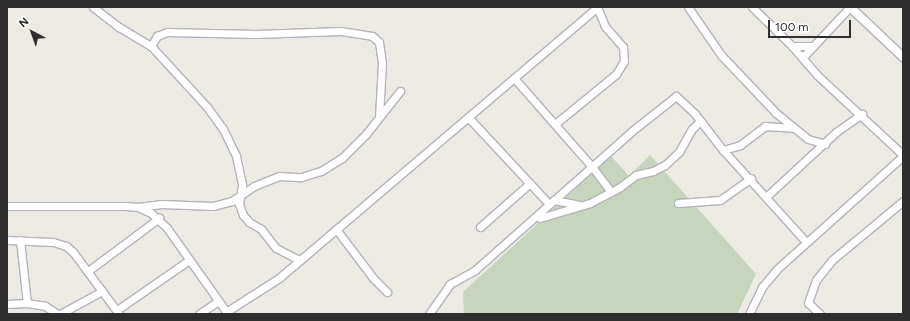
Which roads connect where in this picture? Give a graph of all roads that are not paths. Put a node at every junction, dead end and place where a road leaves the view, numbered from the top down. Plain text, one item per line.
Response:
1 (93, 7) edge
2 (597, 7) edge
3 (688, 7) edge
4 (752, 7) edge
5 (850, 7) edge
6 (152, 46) junction
7 (792, 46) junction
8 (813, 46) junction
9 (803, 57) junction
10 (903, 57) edge
11 (514, 78) junction
12 (400, 91) dead end
13 (862, 114) junction
14 (379, 117) junction
15 (468, 117) junction
16 (700, 120) junction
17 (555, 124) junction
18 (792, 128) junction
19 (825, 144) junction
20 (723, 150) junction
21 (903, 155) edge
22 (593, 168) junction
23 (751, 178) junction
24 (530, 184) junction
25 (611, 192) junction
26 (238, 196) junction
27 (767, 196) junction
28 (903, 201) edge
29 (552, 202) junction
30 (678, 203) dead end
31 (583, 205) junction
32 (7, 206) edge
33 (138, 207) junction
34 (159, 218) junction
35 (540, 218) dead end
36 (480, 227) dead end
37 (336, 229) junction
38 (7, 240) edge
39 (20, 240) junction
40 (806, 242) junction
41 (189, 260) junction
42 (300, 260) junction
43 (88, 271) junction
44 (102, 291) junction
45 (387, 292) dead end
46 (218, 301) junction
47 (27, 303) junction
48 (7, 304) edge
49 (118, 312) edge
50 (227, 313) edge
51 (59, 314) edge
52 (199, 314) edge
53 (429, 314) edge
54 (749, 314) edge
55 (820, 314) edge

1 - 6 street
2 - 11 street
2 - 17 street
3 - 18 street
4 - 7 street
5 - 8 street
5 - 10 street
6 - 14 street
6 - 26 street
7 - 8 street
7 - 9 street
8 - 9 street
9 - 13 street
11 - 15 street
11 - 17 street
12 - 14 street
13 - 19 street
13 - 21 street
14 - 26 street
15 - 24 street
15 - 37 street
16 - 20 street
16 - 22 street
16 - 25 street
17 - 22 street
18 - 19 street
18 - 20 street
19 - 27 street
20 - 23 street
21 - 40 street
22 - 25 street
22 - 29 street
23 - 27 street
23 - 30 street
24 - 29 street
24 - 36 street
25 - 31 street
26 - 33 street
26 - 42 street
27 - 40 street
28 - 55 street
29 - 31 street
29 - 53 street
31 - 35 street
32 - 33 street
33 - 34 street
34 - 41 street
34 - 43 street
37 - 42 street
37 - 45 street
38 - 39 street
39 - 43 street
39 - 47 street
40 - 54 street
41 - 46 street
41 - 49 street
42 - 50 street
43 - 44 street
44 - 49 street
44 - 51 street
46 - 50 street
46 - 52 street
47 - 48 street
47 - 51 street

